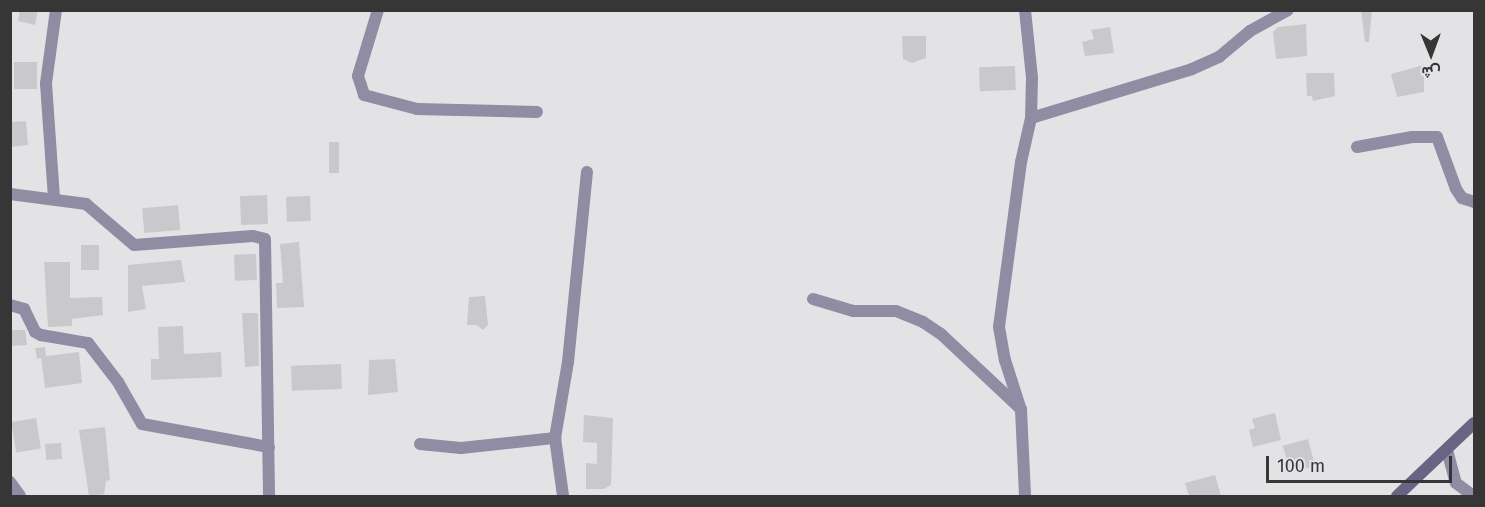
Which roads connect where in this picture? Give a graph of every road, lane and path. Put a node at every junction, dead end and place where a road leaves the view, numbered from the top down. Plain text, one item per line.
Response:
1 (56, 10) edge
2 (378, 10) edge
3 (1025, 10) edge
4 (1288, 10) edge
5 (537, 112) dead end
6 (1031, 118) junction
7 (1357, 147) dead end
8 (587, 172) dead end
9 (10, 194) edge
10 (54, 198) junction
11 (1474, 202) edge
12 (813, 299) dead end
13 (10, 305) edge
14 (1021, 410) junction
15 (1474, 423) edge
16 (555, 438) junction
17 (420, 444) dead end
18 (269, 447) junction
19 (1447, 450) junction
20 (10, 482) edge
21 (20, 496) edge
22 (269, 496) edge
23 (563, 496) edge
24 (1025, 496) edge
25 (1397, 496) edge
26 (1473, 496) edge

1 - 10 street
2 - 5 street
3 - 6 street
4 - 6 street
6 - 14 street
7 - 11 street
8 - 16 street
9 - 10 street
10 - 18 street
12 - 14 street
13 - 18 street
14 - 24 street
15 - 19 street
16 - 17 street
16 - 23 street
18 - 22 street
19 - 25 street
19 - 26 street
20 - 21 street

